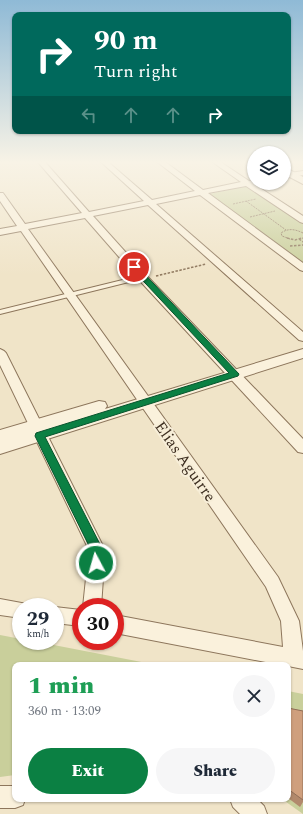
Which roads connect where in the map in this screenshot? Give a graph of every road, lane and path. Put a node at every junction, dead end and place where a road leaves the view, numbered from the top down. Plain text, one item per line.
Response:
1 (3, 199) edge
2 (73, 199) edge
3 (147, 199) edge
4 (165, 199) edge
5 (209, 199) edge
6 (259, 199) edge
7 (271, 199) edge
8 (150, 202) junction
9 (246, 202) junction
10 (220, 207) junction
11 (286, 209) junction
12 (263, 214) junction
13 (87, 215) junction
14 (237, 219) junction
15 (303, 220) edge
16 (24, 228) junction
17 (286, 230) junction
18 (0, 232) edge
19 (303, 233) edge
20 (303, 238) edge
21 (299, 239) junction
22 (303, 242) edge
23 (217, 261) junction
24 (303, 268) edge
25 (144, 278) junction
26 (70, 295) junction
27 (0, 312) edge
28 (303, 338) edge
29 (303, 343) edge
30 (0, 353) edge
31 (303, 353) edge
32 (231, 370) junction
33 (142, 398) junction
34 (37, 430) junction
35 (0, 436) edge
36 (0, 448) edge
37 (303, 448) edge
38 (93, 598) edge
39 (0, 607) edge
40 (12, 609) edge
41 (124, 626) edge
42 (298, 659) edge
43 (0, 797) edge
44 (12, 797) edge
45 (244, 802) edge
46 (256, 814) edge

1 - 16 street, Elias Aguirre
2 - 13 street
3 - 8 street
4 - 8 street
5 - 10 street
6 - 9 path
7 - 11 street
8 - 13 street
8 - 23 street
9 - 10 path
9 - 12 path
10 - 14 street
11 - 12 path
11 - 15 street
12 - 14 path
12 - 17 path
13 - 16 street
13 - 25 street
14 - 24 street
16 - 18 street
16 - 26 street, Elias Aguirre
17 - 19 path
17 - 21 path
20 - 21 path
21 - 22 path
23 - 25 path
23 - 28 street
25 - 26 street
25 - 32 street
26 - 27 street
26 - 33 street, Elias Aguirre
29 - 32 street
30 - 34 street
31 - 32 street
32 - 33 street
32 - 37 street
33 - 34 street
33 - 42 street, Elias Aguirre
34 - 35 street
34 - 36 street
34 - 38 street
39 - 40 street
41 - 42 street
43 - 44 street
45 - 46 street

